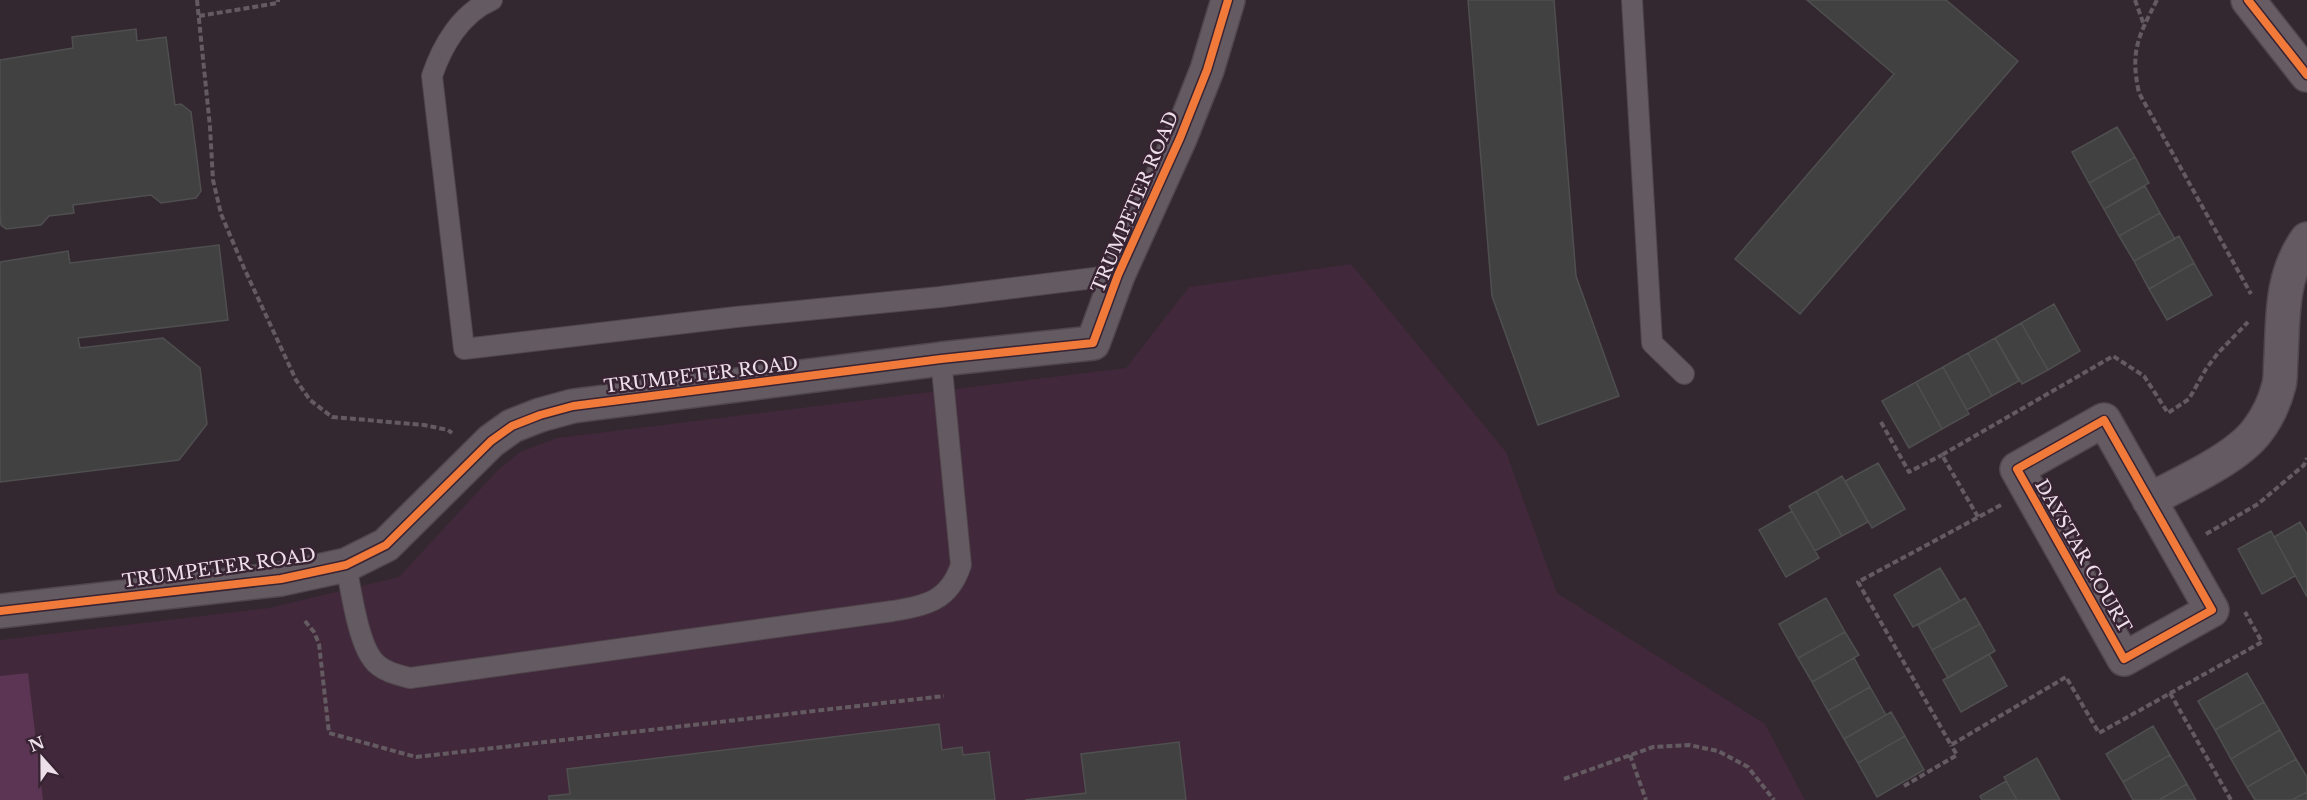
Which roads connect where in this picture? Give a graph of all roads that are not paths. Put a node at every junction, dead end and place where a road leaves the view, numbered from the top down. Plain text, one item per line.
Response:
1 (492, 0) edge
2 (1228, 0) edge
3 (1632, 0) edge
4 (2248, 0) edge
5 (2307, 75) edge
6 (2307, 239) edge
7 (1118, 275) junction
8 (2294, 353) edge
9 (942, 359) junction
10 (1684, 374) dead end
11 (2149, 500) junction
12 (346, 566) junction
13 (0, 611) edge

1 - 7 lane
2 - 7 street, TRUMPETER ROAD
3 - 10 lane
4 - 5 street
6 - 8 street
7 - 9 street, TRUMPETER ROAD
8 - 11 street
9 - 12 street, TRUMPETER ROAD
9 - 12 lane
11 - 11 street, DAYSTAR COURT
12 - 13 street, TRUMPETER ROAD

